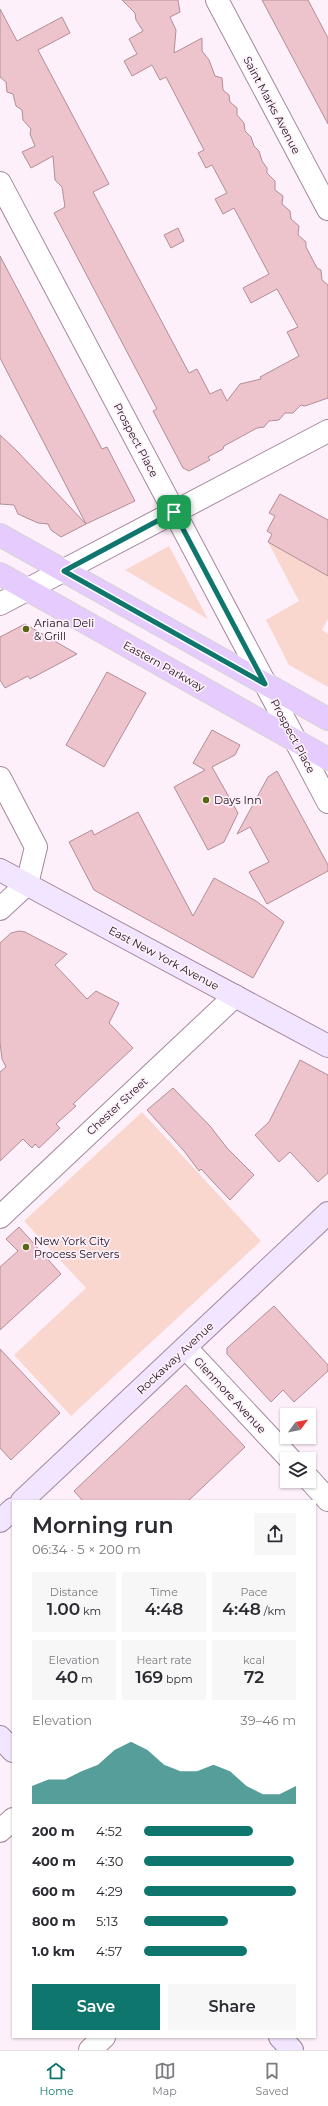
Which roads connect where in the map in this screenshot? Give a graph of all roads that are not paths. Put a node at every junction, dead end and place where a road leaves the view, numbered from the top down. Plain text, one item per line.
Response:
1 (217, 0) edge
2 (0, 183) edge
3 (328, 210) edge
4 (328, 431) edge
5 (174, 512) junction
6 (0, 534) edge
7 (64, 571) junction
8 (0, 574) edge
9 (28, 590) junction
10 (0, 604) edge
11 (265, 684) junction
12 (328, 719) edge
13 (296, 741) junction
14 (328, 759) edge
15 (0, 778) edge
16 (328, 802) edge
17 (0, 870) edge
18 (27, 884) junction
19 (0, 909) edge
20 (235, 996) junction
21 (328, 1046) edge
22 (328, 1213) edge
23 (0, 1217) edge
24 (186, 1348) junction
25 (283, 1452) edge
26 (316, 1487) edge
27 (23, 1500) edge
28 (328, 1500) edge
29 (12, 1510) edge
30 (0, 1522) edge
31 (0, 1737) edge
32 (12, 1750) edge
33 (12, 1820) edge
34 (0, 1831) edge
35 (103, 2038) edge
36 (281, 2038) edge
37 (90, 2050) edge
38 (292, 2050) edge

1 - 3 street, Saint Marks Avenue
2 - 5 street, Prospect Place
4 - 5 street
5 - 7 street
5 - 11 street, Prospect Place
6 - 7 main road
7 - 9 street
7 - 11 main road
8 - 9 main road, Eastern Parkway
9 - 10 street
9 - 13 main road, Eastern Parkway
11 - 12 main road
11 - 13 street, Prospect Place
13 - 14 main road, Eastern Parkway
13 - 16 street, Prospect Place
15 - 18 street
17 - 18 street, East New York Avenue
18 - 19 street
18 - 20 street, East New York Avenue
20 - 21 street, East New York Avenue
20 - 23 street, Chester Street
22 - 24 street, Rockaway Avenue
24 - 25 street, Glenmore Avenue
24 - 27 street, Rockaway Avenue
26 - 28 street
29 - 30 street
31 - 32 street
33 - 34 street
35 - 37 street
36 - 38 street

